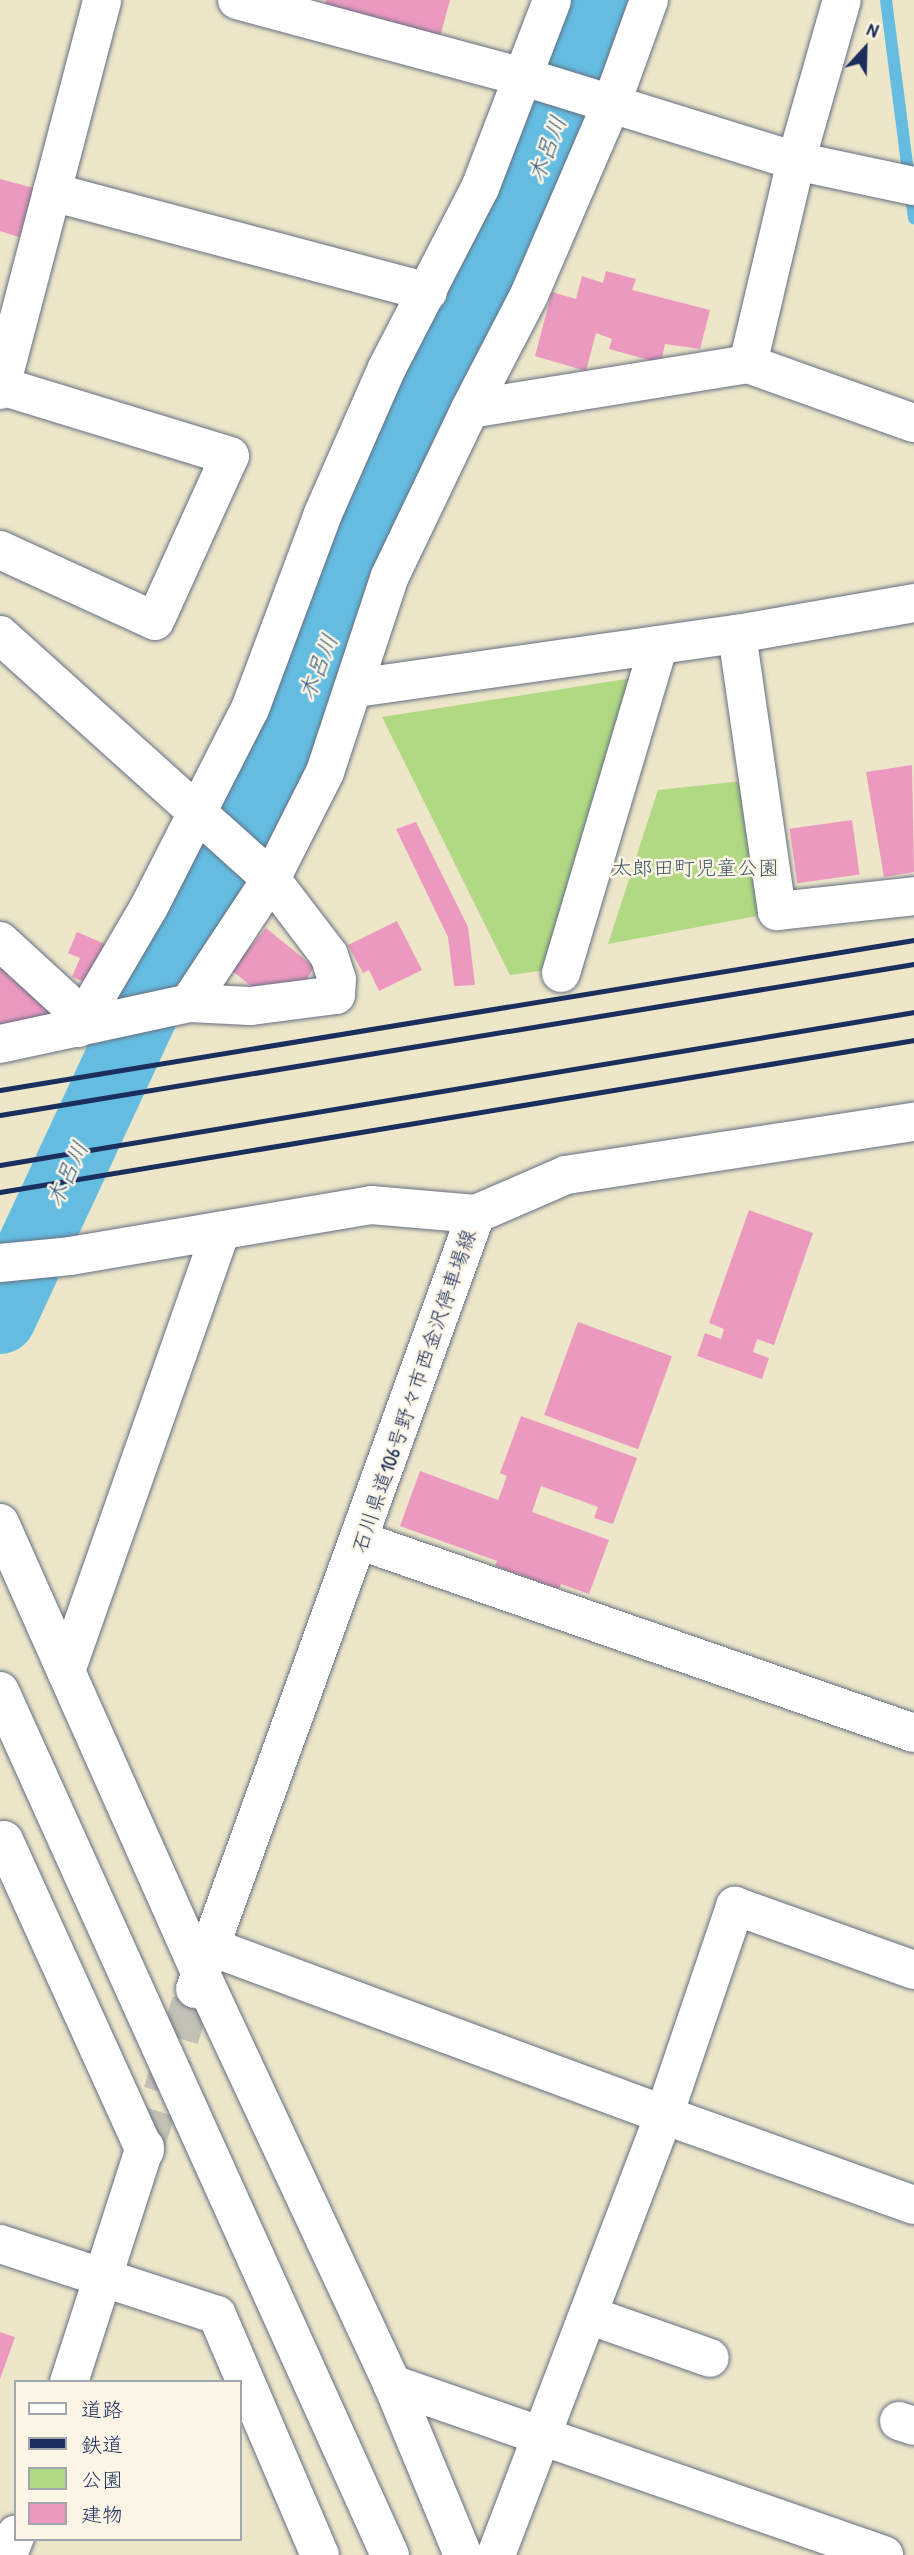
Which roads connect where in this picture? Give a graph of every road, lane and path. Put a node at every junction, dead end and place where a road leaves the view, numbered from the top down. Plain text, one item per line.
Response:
1 (102, 0) edge
2 (237, 0) edge
3 (552, 0) edge
4 (649, 0) edge
5 (842, 0) edge
6 (526, 78) junction
7 (605, 103) junction
8 (796, 161) junction
9 (900, 183) edge
10 (52, 192) junction
11 (428, 292) junction
12 (748, 364) junction
13 (1, 388) edge
14 (470, 409) junction
15 (914, 423) edge
16 (0, 550) edge
17 (914, 603) edge
18 (737, 634) junction
19 (0, 635) edge
20 (659, 645) junction
21 (356, 688) junction
22 (198, 818) junction
23 (265, 874) junction
24 (914, 896) edge
25 (0, 941) edge
26 (561, 973) dead end
27 (183, 1005) junction
28 (87, 1024) junction
29 (0, 1044) edge
30 (914, 1122) edge
31 (477, 1214) junction
32 (221, 1231) junction
33 (0, 1263) edge
34 (0, 1523) edge
35 (361, 1541) junction
36 (66, 1671) junction
37 (0, 1691) edge
38 (914, 1733) edge
39 (1, 1842) edge
40 (202, 1969) junction
41 (914, 1970) edge
42 (664, 2115) junction
43 (914, 2205) edge
44 (0, 2244) edge
45 (105, 2280) junction
46 (588, 2315) junction
47 (710, 2358) dead end
48 (70, 2380) edge
49 (392, 2384) junction
50 (542, 2436) junction
51 (320, 2555) edge
52 (390, 2555) edge
53 (463, 2555) edge
54 (496, 2555) edge
55 (884, 2555) edge

1 - 10 street
2 - 6 street
3 - 6 street
4 - 7 street
5 - 8 street
6 - 7 street
6 - 11 street
7 - 8 street
7 - 14 street
8 - 9 street
8 - 12 street
10 - 11 street
10 - 13 street
11 - 22 street
12 - 14 street
12 - 15 street
13 - 16 street
14 - 21 street
17 - 18 street
18 - 20 street
18 - 24 street
19 - 22 street
20 - 21 street
20 - 26 street
21 - 23 street
22 - 23 street
22 - 28 street
23 - 27 street
23 - 27 street
25 - 28 street
27 - 28 street
28 - 29 street
30 - 31 street, 石川県道106号野々市西金沢停車場線
31 - 32 street
31 - 35 street, 石川県道106号野々市西金沢停車場線
32 - 33 street
32 - 36 street
34 - 36 street
35 - 38 street
35 - 40 street, 石川県道106号野々市西金沢停車場線
36 - 40 street
37 - 52 street
39 - 45 street
40 - 42 street
40 - 49 street
41 - 42 street
42 - 43 street
42 - 46 street
44 - 45 street
45 - 48 street
45 - 51 street
46 - 47 street
46 - 50 street
49 - 50 street
49 - 53 street
50 - 54 street
50 - 55 street

